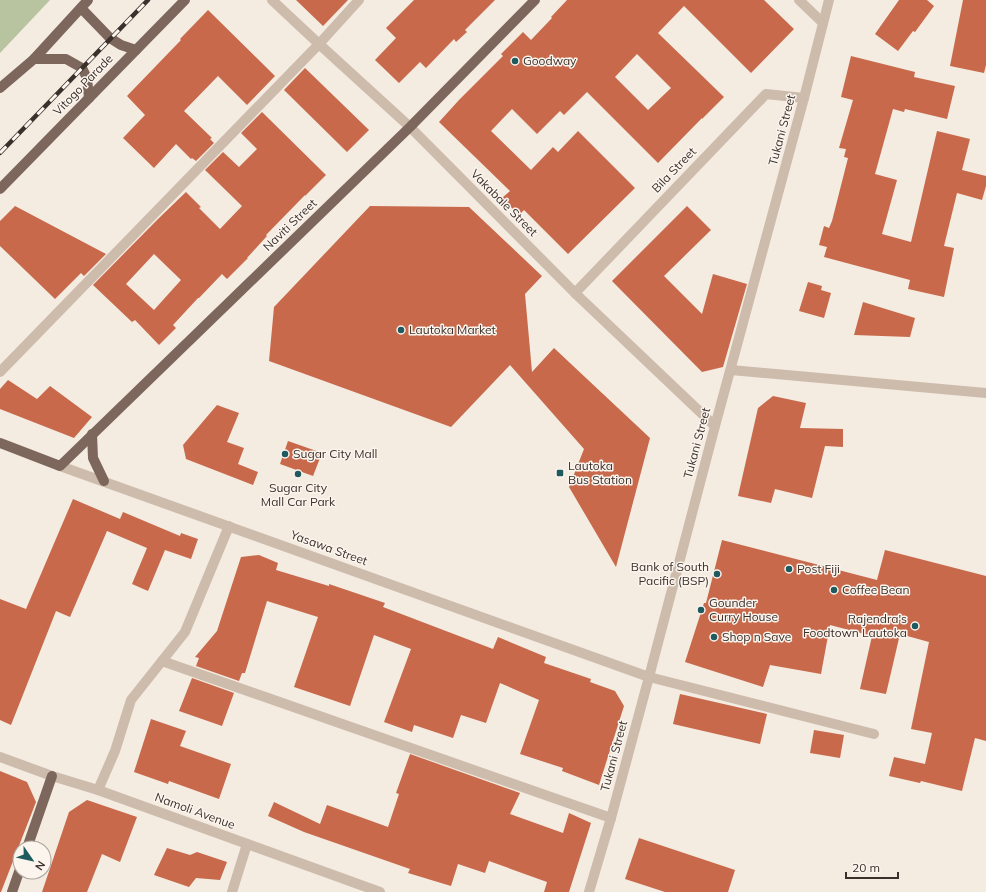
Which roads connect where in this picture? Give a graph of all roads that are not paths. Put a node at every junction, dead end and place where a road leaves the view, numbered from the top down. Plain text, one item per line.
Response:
1 (185, 0) edge
2 (272, 0) edge
3 (359, 0) edge
4 (535, 0) edge
5 (799, 0) edge
6 (829, 0) edge
7 (84, 4) edge
8 (823, 23) junction
9 (319, 44) junction
10 (136, 50) junction
11 (34, 59) junction
12 (0, 88) edge
13 (89, 98) junction
14 (804, 98) junction
15 (410, 127) junction
16 (0, 189) edge
17 (575, 293) junction
18 (731, 370) junction
19 (0, 372) edge
20 (986, 393) edge
21 (715, 426) junction
22 (92, 434) junction
23 (0, 443) edge
24 (60, 466) junction
25 (104, 481) junction
26 (229, 526) junction
27 (162, 661) junction
28 (649, 677) junction
29 (874, 734) dead end
30 (0, 757) edge
31 (52, 776) junction
32 (98, 790) junction
33 (611, 818) junction
34 (30, 840) edge
35 (247, 844) junction
36 (16, 880) edge
37 (12, 892) edge
38 (232, 892) edge
39 (380, 892) edge
40 (589, 892) edge

1 - 10 main road, Vitogo Parade
2 - 9 street, Vakabale Street
3 - 9 street
4 - 15 main road, Naviti Street
5 - 8 street
6 - 8 street, Tukani Street
7 - 10 main road
7 - 11 main road
8 - 14 street, Tukani Street
9 - 15 street, Vakabale Street
9 - 19 street
10 - 13 main road, Vitogo Parade
11 - 12 main road
11 - 13 main road
13 - 16 main road, Vitogo Parade
14 - 17 street, Bila Street
14 - 18 street, Tukani Street
15 - 17 street, Vakabale Street
15 - 22 main road, Naviti Street
17 - 21 street, Vakabale Street
18 - 20 street
18 - 21 street, Tukani Street
21 - 28 street, Tukani Street
22 - 24 main road, Naviti Street
22 - 25 main road
23 - 24 main road, Yasawa Street
24 - 25 street, Yasawa Street
25 - 26 street, Yasawa Street
26 - 27 street
26 - 28 street, Yasawa Street
27 - 32 street
27 - 33 street
28 - 29 street, Yasawa Street
28 - 33 street, Tukani Street
30 - 31 street, Namoli Avenue
31 - 32 street, Namoli Avenue
31 - 34 main road
32 - 35 street, Namoli Avenue
33 - 40 street, Tukani Street
35 - 38 street
35 - 39 street, Namoli Avenue
36 - 37 main road

